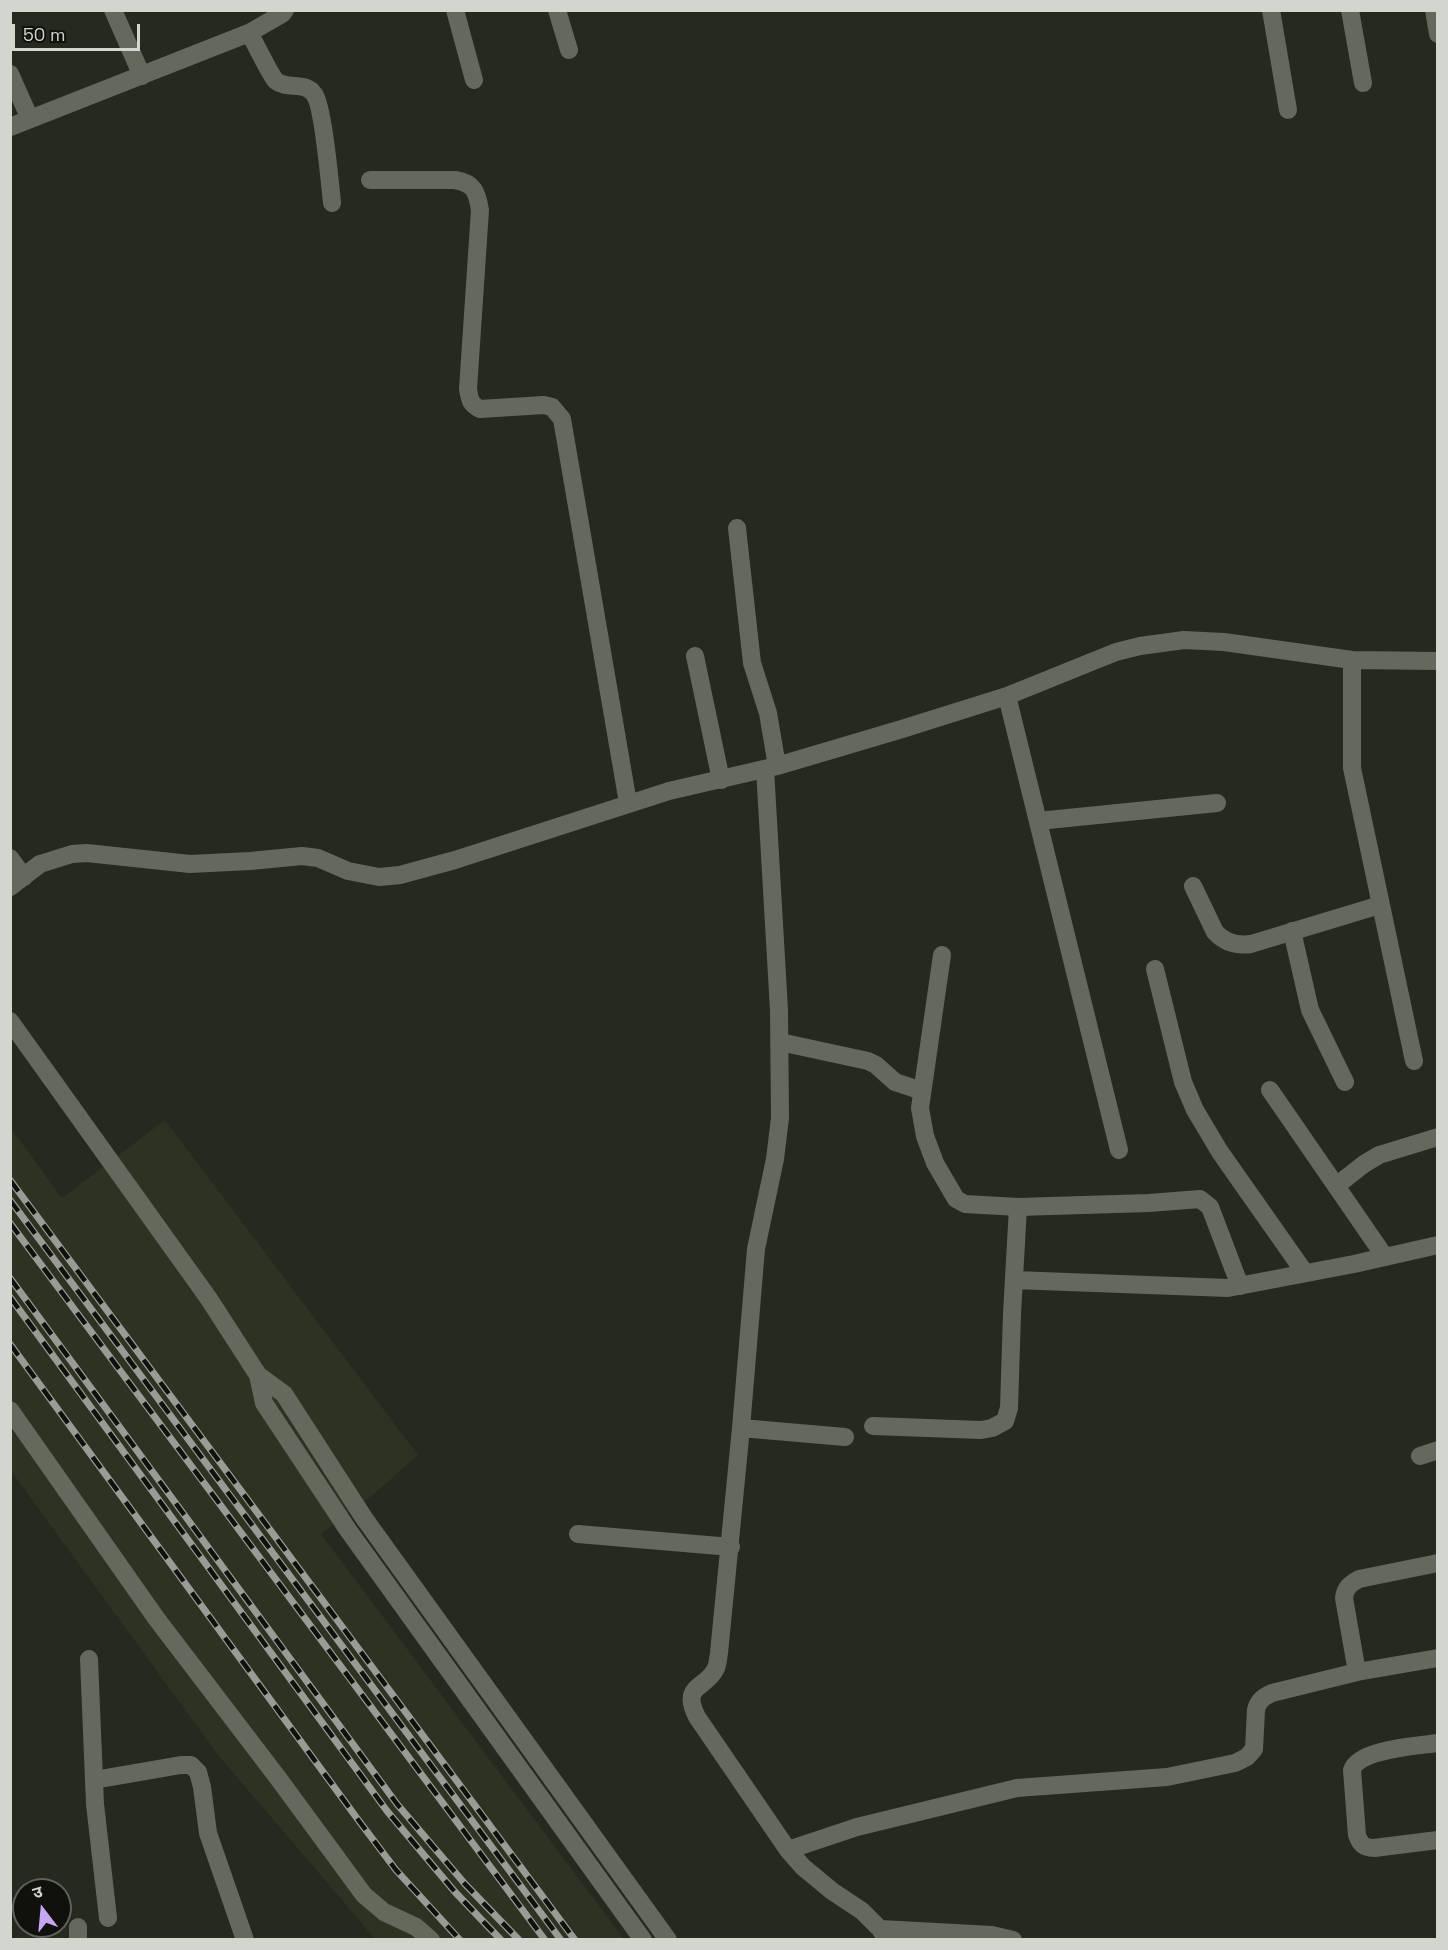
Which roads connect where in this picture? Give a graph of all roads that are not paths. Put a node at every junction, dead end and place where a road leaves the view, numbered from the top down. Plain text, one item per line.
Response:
1 (113, 10) edge
2 (285, 10) edge
3 (455, 10) edge
4 (557, 10) edge
5 (1271, 10) edge
6 (1350, 10) edge
7 (1434, 10) edge
8 (249, 33) junction
9 (1437, 34) edge
10 (570, 50) dead end
11 (10, 74) edge
12 (142, 76) junction
13 (474, 80) dead end
14 (1363, 83) dead end
15 (1288, 110) dead end
16 (30, 119) junction
17 (10, 127) edge
18 (370, 180) dead end
19 (332, 203) dead end
20 (737, 528) dead end
21 (695, 656) dead end
22 (1352, 660) junction
23 (1437, 661) edge
24 (1007, 696) junction
25 (771, 768) junction
26 (721, 780) junction
27 (628, 803) junction
28 (1217, 803) dead end
29 (1038, 821) junction
30 (10, 858) edge
31 (17, 882) edge
32 (1193, 886) dead end
33 (1380, 905) junction
34 (1292, 931) junction
35 (942, 955) dead end
36 (1155, 969) dead end
37 (10, 1021) edge
38 (780, 1042) junction
39 (1414, 1061) dead end
40 (1345, 1082) dead end
41 (1270, 1090) dead end
42 (922, 1091) junction
43 (1437, 1137) edge
44 (1119, 1150) dead end
45 (1336, 1186) junction
46 (1018, 1206) junction
47 (1437, 1245) edge
48 (1385, 1257) junction
49 (1305, 1273) junction
50 (1014, 1280) junction
51 (1240, 1286) junction
52 (258, 1375) junction
53 (10, 1410) edge
54 (873, 1426) dead end
55 (741, 1428) junction
56 (845, 1437) dead end
57 (1437, 1450) edge
58 (1420, 1456) dead end
59 (364, 1518) junction
60 (348, 1530) junction
61 (578, 1534) dead end
62 (731, 1548) junction
63 (1437, 1563) edge
64 (1437, 1658) edge
65 (89, 1659) dead end
66 (1357, 1672) junction
67 (1437, 1743) edge
68 (94, 1780) junction
69 (1437, 1840) edge
70 (788, 1850) junction
71 (108, 1918) dead end
72 (883, 1934) edge
73 (245, 1940) edge
74 (431, 1940) edge
75 (643, 1940) edge
76 (668, 1940) edge
77 (1013, 1940) edge

1 - 12 street
2 - 8 street
3 - 13 street
4 - 10 street
5 - 15 street
6 - 14 street
7 - 9 street
8 - 12 street
8 - 19 street
11 - 16 street
12 - 16 street
16 - 17 street
18 - 27 street
20 - 25 street
21 - 26 street
22 - 23 street
22 - 24 street
22 - 33 street
24 - 25 street
24 - 29 street
25 - 26 street
25 - 38 street
26 - 27 street
27 - 31 street
28 - 29 street
29 - 44 street
30 - 31 street
32 - 34 street
33 - 34 street
33 - 39 street
34 - 40 street
35 - 42 street
36 - 49 street
37 - 52 street
38 - 42 street
38 - 55 street
41 - 45 street
42 - 46 street
43 - 45 street
45 - 48 street
46 - 50 street
46 - 51 street
47 - 48 street
48 - 49 street
49 - 51 street
50 - 51 street
50 - 54 street
52 - 59 street
52 - 60 street
53 - 74 street
55 - 56 street
55 - 62 street
57 - 58 street
59 - 60 street
59 - 76 street
60 - 75 street
61 - 62 street
62 - 70 street
63 - 66 street
64 - 66 street
65 - 68 street
66 - 70 street
67 - 69 street
68 - 71 street
68 - 73 street
70 - 72 street
72 - 77 street

